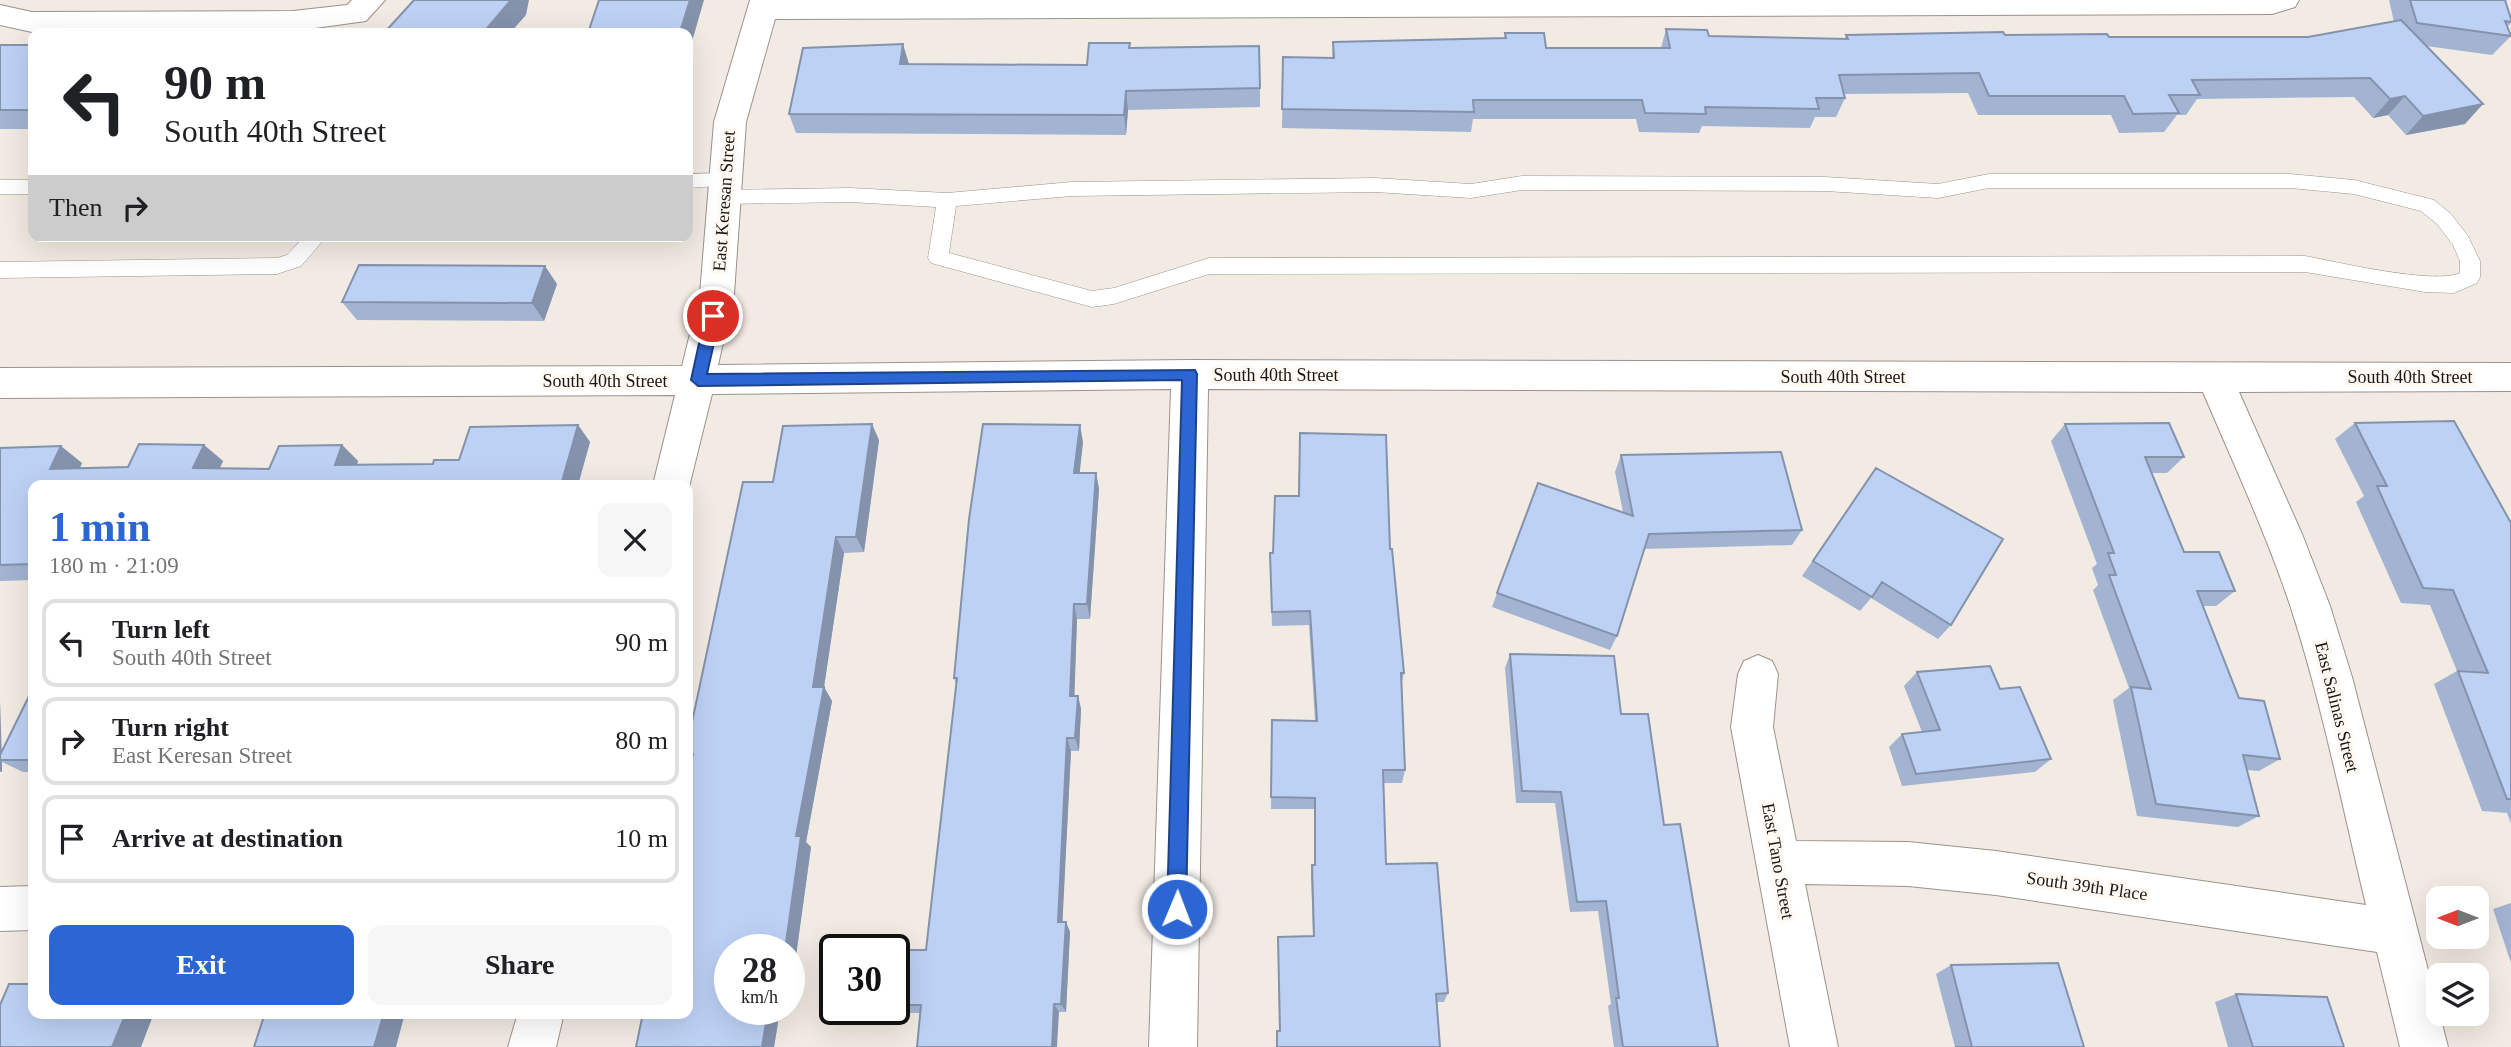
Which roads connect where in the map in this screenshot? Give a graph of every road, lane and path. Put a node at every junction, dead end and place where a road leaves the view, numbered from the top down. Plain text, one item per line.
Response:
1 (2284, 0) edge
2 (764, 5) edge
3 (363, 7) edge
4 (0, 15) edge
5 (693, 182) edge
6 (0, 187) edge
7 (28, 187) edge
8 (725, 188) junction
9 (947, 200) junction
10 (311, 242) edge
11 (0, 270) edge
12 (1190, 374) junction
13 (2511, 377) edge
14 (2215, 379) junction
15 (698, 380) junction
16 (0, 383) edge
17 (673, 480) edge
18 (1758, 674) dead end
19 (1779, 862) junction
20 (28, 908) edge
21 (0, 909) edge
22 (2394, 932) junction
23 (540, 1019) edge
24 (533, 1047) edge
25 (1173, 1047) edge
26 (1814, 1047) edge
27 (2424, 1047) edge

1 - 2 street
2 - 8 street, East Keresan Street
3 - 4 street
5 - 8 lane
6 - 7 lane
8 - 9 lane
8 - 15 street, East Keresan Street
9 - 9 lane
10 - 11 lane
12 - 14 street, South 40th Street
12 - 15 street, South 40th Street
12 - 25 street
13 - 14 street, South 40th Street
14 - 22 street, East Salinas Street
15 - 16 street, South 40th Street
15 - 17 street, East Keresan Street
18 - 19 street, East Tano Street
19 - 22 street, South 39th Place
19 - 26 street, East Tano Street
20 - 21 street
22 - 27 street, East Salinas Street
23 - 24 street

